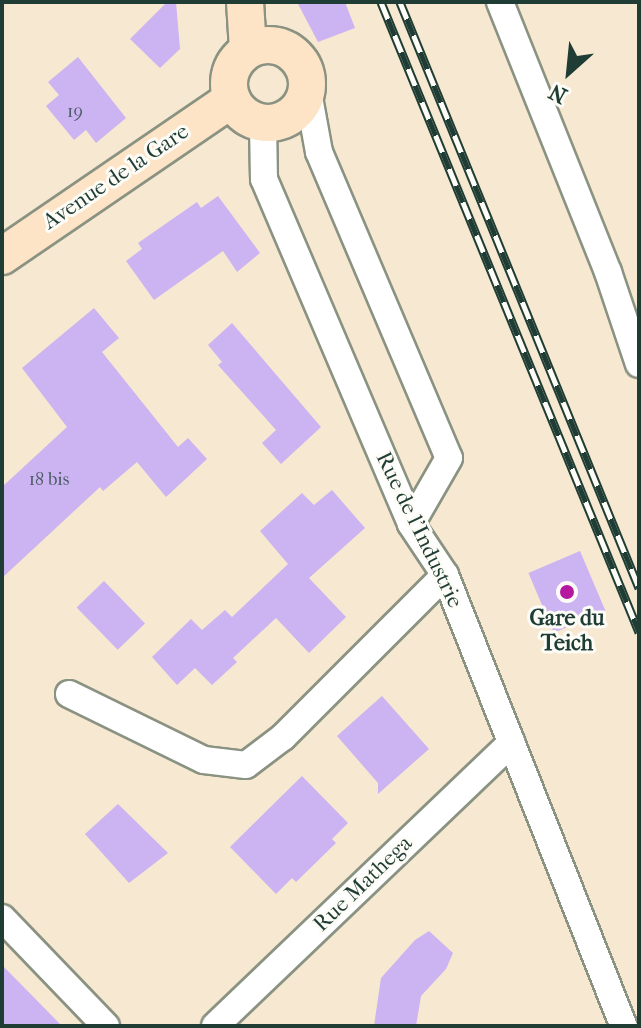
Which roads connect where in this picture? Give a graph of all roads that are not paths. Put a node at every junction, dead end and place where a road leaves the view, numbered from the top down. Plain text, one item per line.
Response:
1 (245, 2) edge
2 (500, 2) edge
3 (248, 50) junction
4 (307, 86) junction
5 (232, 99) junction
6 (263, 123) junction
7 (2, 256) edge
8 (639, 364) edge
9 (411, 524) junction
10 (445, 575) junction
11 (69, 694) dead end
12 (511, 743) junction
13 (2, 918) edge
14 (106, 1026) edge
15 (215, 1026) edge
16 (624, 1026) edge

1 - 3 main road
2 - 8 street
3 - 4 main road
3 - 5 main road
4 - 6 main road
4 - 9 street
5 - 6 main road
5 - 7 main road, Avenue de la Gare
6 - 9 street, Rue de l'Industrie
9 - 10 street, Rue de l'Industrie
10 - 11 street
10 - 12 street, Rue de l'Industrie
12 - 15 street, Rue Mathega
12 - 16 street, Rue de l'Industrie
13 - 14 street

